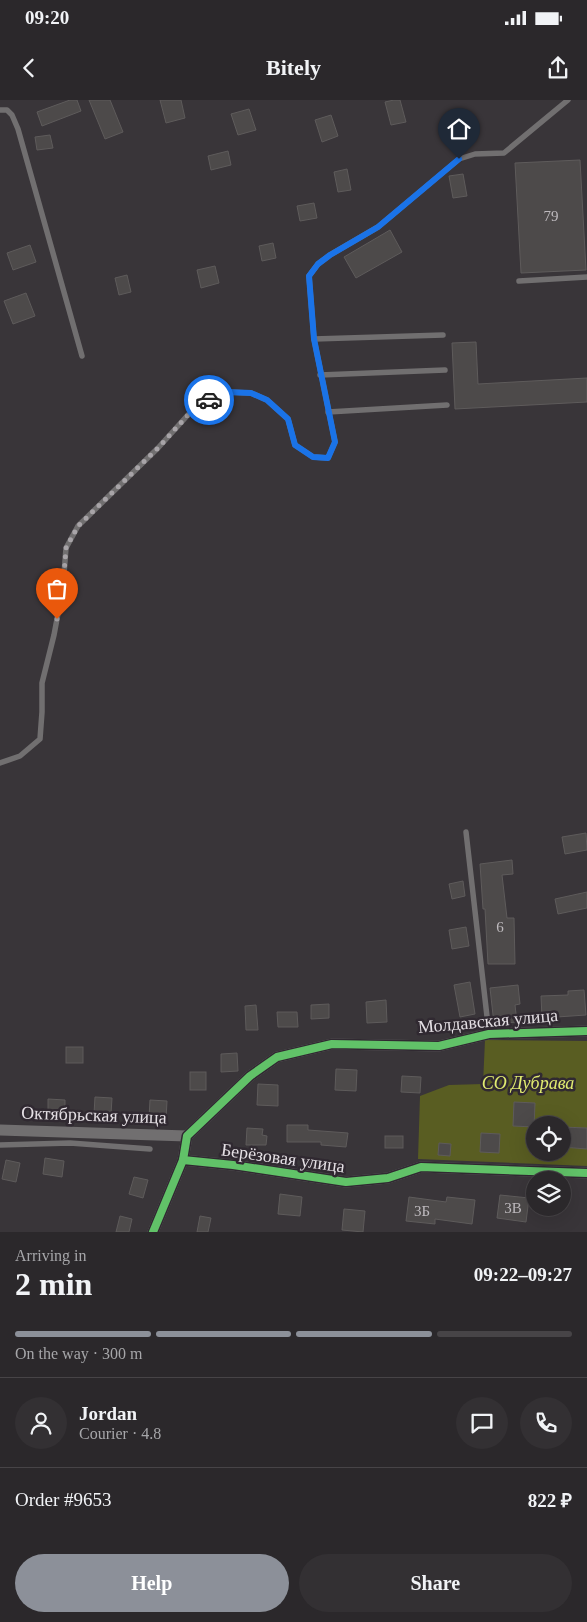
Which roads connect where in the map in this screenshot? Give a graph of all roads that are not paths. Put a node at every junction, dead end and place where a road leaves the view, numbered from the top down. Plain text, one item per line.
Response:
1 (568, 100) edge
2 (0, 110) edge
3 (587, 277) edge
4 (519, 281) dead end
5 (443, 335) dead end
6 (314, 339) junction
7 (82, 356) dead end
8 (445, 370) dead end
9 (320, 375) junction
10 (447, 405) dead end
11 (328, 412) junction
12 (0, 763) edge
13 (466, 832) dead end
14 (587, 1031) edge
15 (489, 1034) junction
16 (250, 1076) joint
17 (0, 1130) edge
18 (187, 1136) junction
19 (0, 1145) edge
20 (150, 1150) dead end
21 (183, 1160) junction
22 (587, 1173) edge
23 (153, 1232) edge

1 - 6 lane
2 - 7 lane
3 - 4 lane
5 - 6 lane
6 - 9 lane
8 - 9 lane
9 - 11 lane
10 - 11 lane
11 - 12 lane
13 - 15 lane
14 - 15 street, Молдавская улица
15 - 16 street, Молдавская улица
16 - 18 street, Октябрьская улица
17 - 18 street, Октябрьская улица
18 - 21 street, Октябрьская улица
19 - 20 lane
21 - 22 street, Берёзовая улица
21 - 23 street, Октябрьская улица

